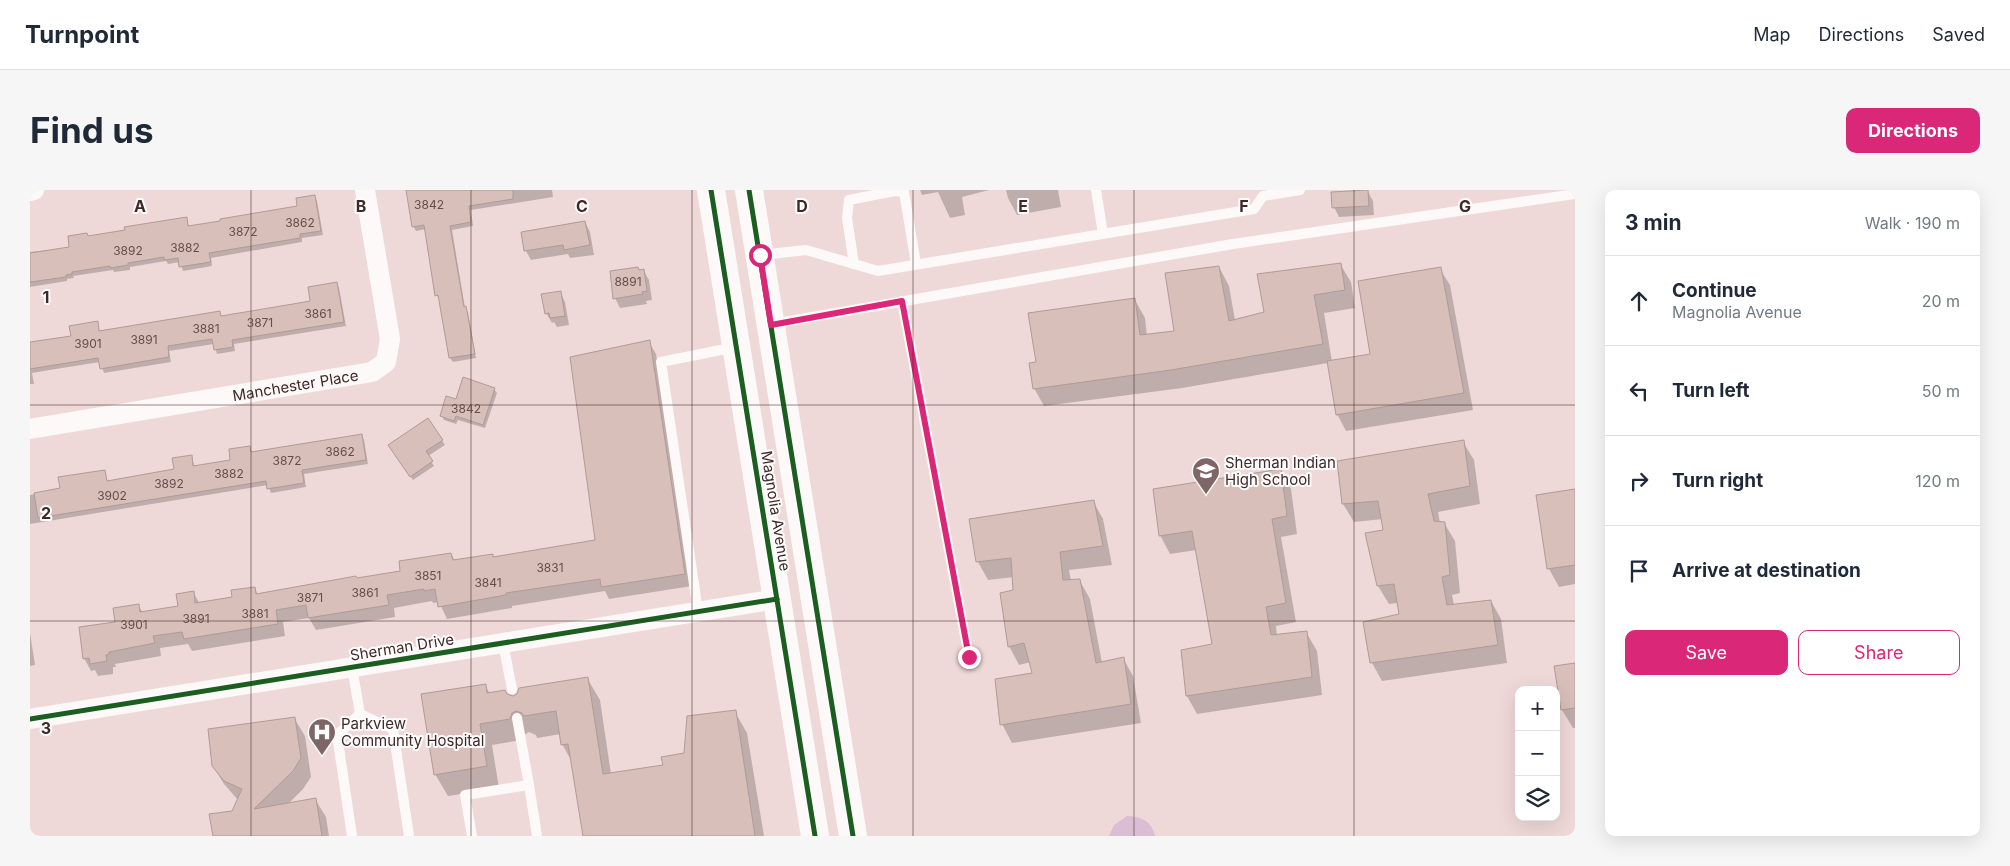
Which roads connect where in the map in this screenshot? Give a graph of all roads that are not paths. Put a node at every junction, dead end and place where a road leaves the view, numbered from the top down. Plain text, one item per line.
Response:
1 (34, 190) edge
2 (365, 190) edge
3 (711, 190) edge
4 (749, 190) edge
5 (1096, 190) edge
6 (1300, 190) edge
7 (30, 191) edge
8 (1262, 193) edge
9 (1575, 194) edge
10 (1103, 234) junction
11 (760, 255) junction
12 (854, 264) junction
13 (916, 264) junction
14 (902, 301) junction
15 (771, 325) junction
16 (737, 347) junction
17 (30, 429) edge
18 (777, 599) junction
19 (698, 611) junction
20 (503, 643) junction
21 (969, 657) dead end
22 (352, 667) junction
23 (512, 689) dead end
24 (360, 714) junction
25 (517, 718) dead end
26 (30, 719) edge
27 (529, 785) junction
28 (352, 836) edge
29 (410, 836) edge
30 (472, 836) edge
31 (537, 836) edge
32 (816, 836) edge
33 (852, 836) edge

1 - 7 street
2 - 17 street, Manchester Place
3 - 16 main road, Magnolia Avenue
4 - 11 main road, Magnolia Avenue
5 - 10 lane
6 - 8 lane
8 - 10 lane
9 - 14 lane
10 - 13 lane
11 - 12 lane
11 - 15 main road, Magnolia Avenue
12 - 13 lane
12 - 13 lane
14 - 15 lane
14 - 21 lane
15 - 33 main road, Magnolia Avenue
16 - 18 main road, Magnolia Avenue
16 - 19 lane
18 - 19 street, Sherman Drive
18 - 32 main road, Magnolia Avenue
19 - 20 street, Sherman Drive
20 - 22 street, Sherman Drive
20 - 23 lane
22 - 24 lane
22 - 26 street, Sherman Drive
24 - 28 lane
24 - 29 lane
25 - 27 lane
27 - 30 lane
27 - 31 lane

